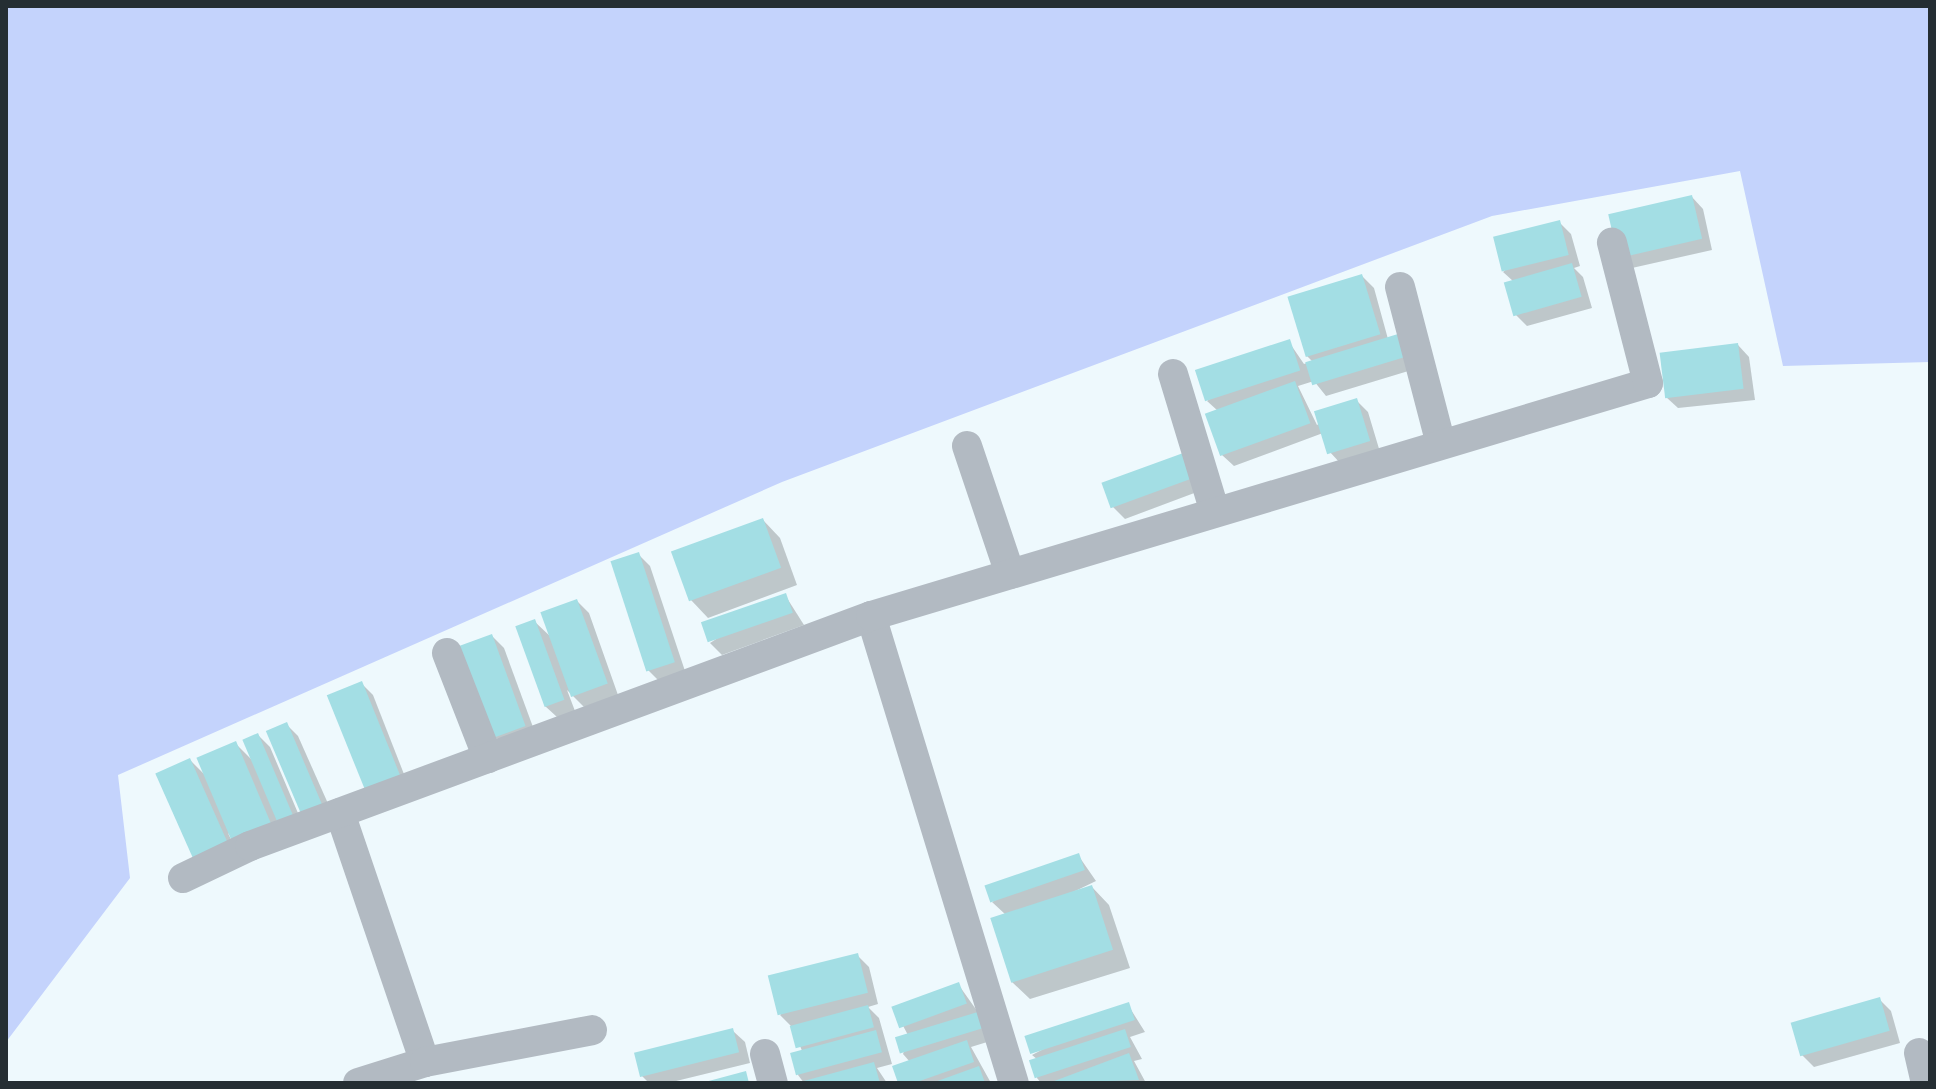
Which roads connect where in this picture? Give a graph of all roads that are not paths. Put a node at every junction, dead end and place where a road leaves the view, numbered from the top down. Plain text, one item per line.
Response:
1 (1612, 243) dead end
2 (1400, 287) dead end
3 (1173, 374) dead end
4 (1441, 444) junction
5 (967, 446) dead end
6 (1215, 512) junction
7 (1010, 574) junction
8 (871, 616) junction
9 (447, 653) dead end
10 (488, 758) junction
11 (340, 813) junction
12 (183, 878) dead end
13 (592, 1030) dead end
14 (1919, 1053) dead end
15 (425, 1062) junction
16 (376, 1081) edge
17 (1014, 1083) edge
18 (1926, 1083) edge

1 - 4 street
2 - 4 street
3 - 6 street
4 - 6 street
5 - 7 street
6 - 7 street
7 - 8 street
8 - 10 street
8 - 17 street
9 - 10 street
10 - 11 street
11 - 12 street
11 - 15 street
13 - 15 street
14 - 18 street
15 - 16 street

